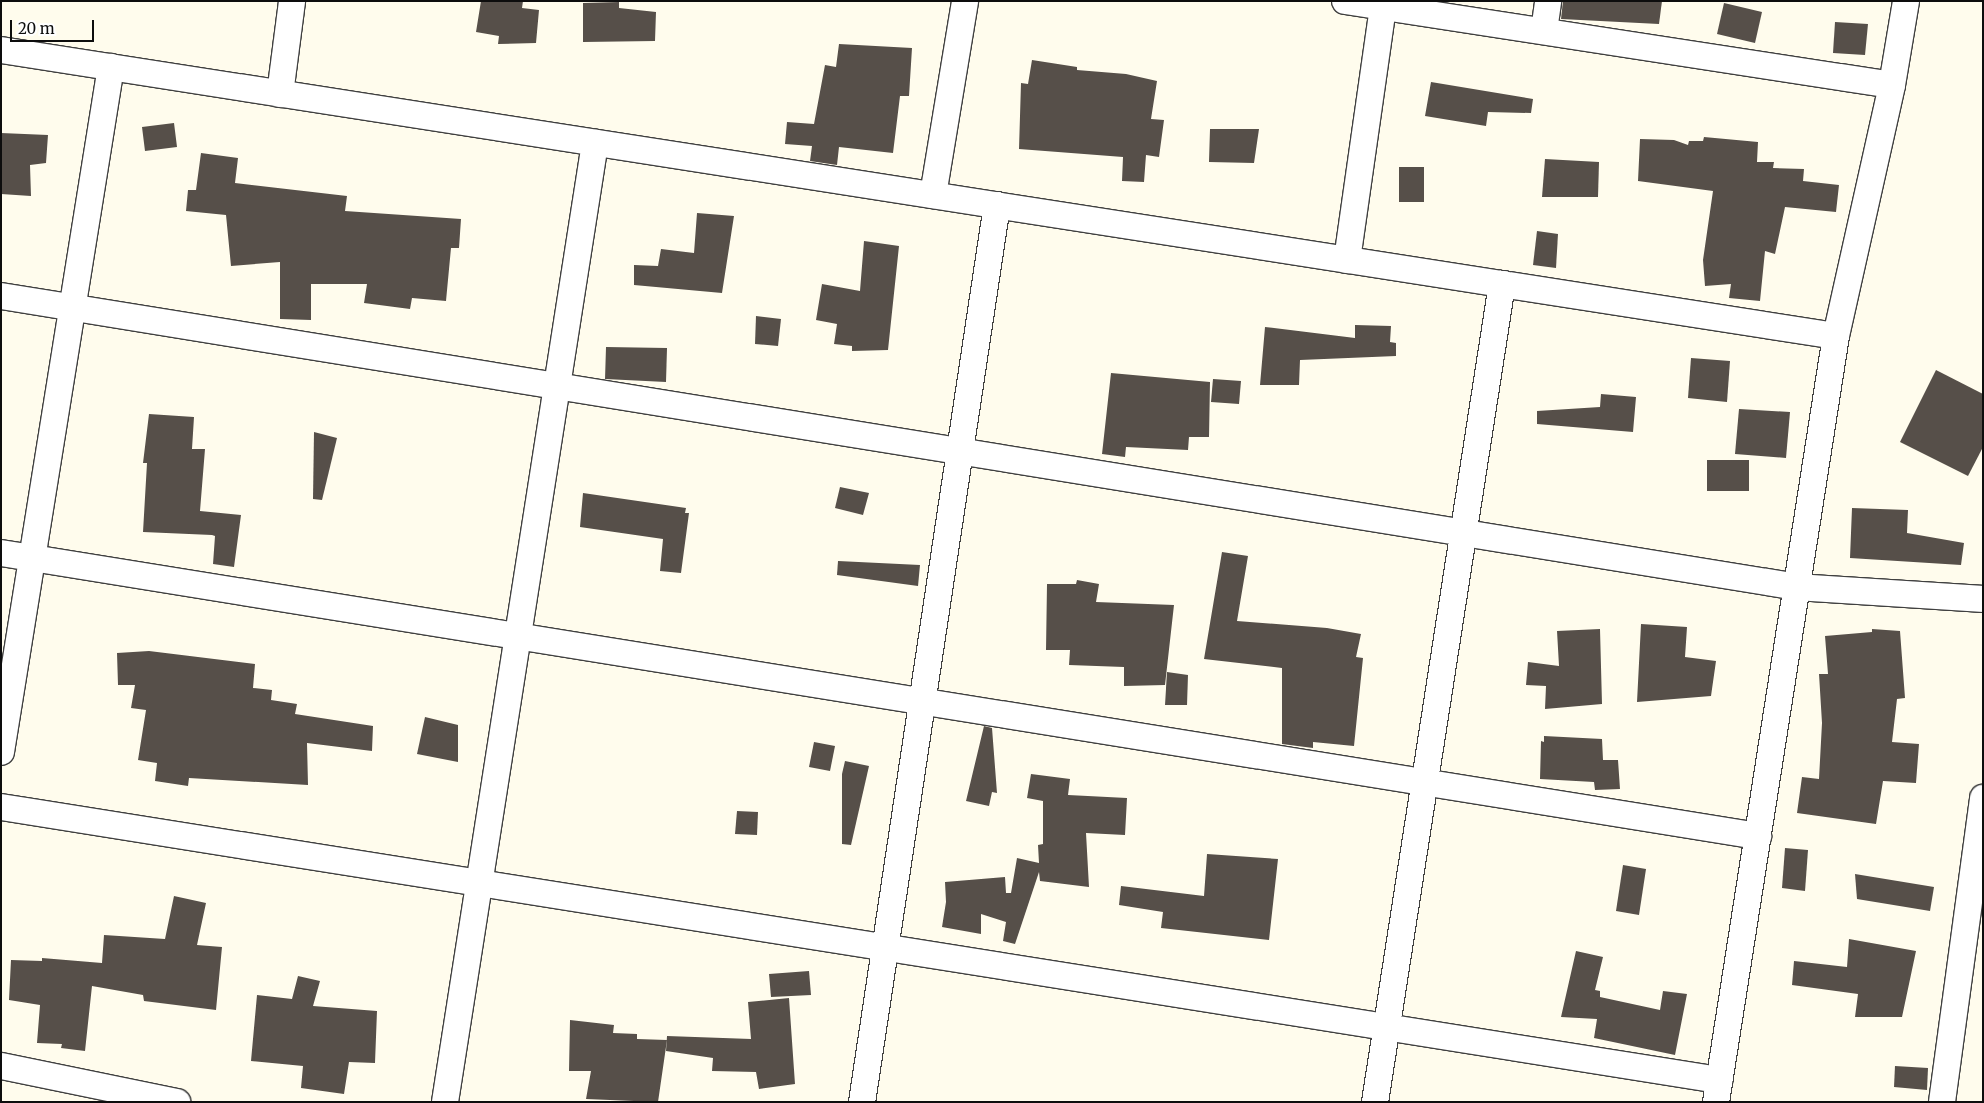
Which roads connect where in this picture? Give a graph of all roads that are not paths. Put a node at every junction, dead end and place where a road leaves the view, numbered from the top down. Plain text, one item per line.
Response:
1 (292, 1) edge
2 (965, 1) edge
3 (1345, 1) edge
4 (1548, 1) edge
5 (1906, 1) edge
6 (1383, 7) junction
7 (1544, 31) junction
8 (1, 50) edge
9 (111, 67) junction
10 (1892, 85) junction
11 (280, 94) junction
12 (595, 143) junction
13 (933, 195) junction
14 (997, 205) junction
15 (1347, 260) junction
16 (1502, 284) junction
17 (1, 296) edge
18 (72, 307) junction
19 (1836, 336) junction
20 (557, 386) junction
21 (960, 451) junction
22 (1463, 533) junction
23 (1, 553) edge
24 (32, 558) junction
25 (1797, 587) junction
26 (1983, 599) edge
27 (518, 636) junction
28 (922, 701) junction
29 (1, 752) edge
30 (1424, 782) junction
31 (1983, 798) edge
32 (1, 807) edge
33 (1758, 836) junction
34 (479, 884) junction
35 (885, 948) junction
36 (1386, 1028) junction
37 (1, 1066) edge
38 (1718, 1091) edge
39 (176, 1102) edge
40 (445, 1102) edge
41 (862, 1102) edge
42 (1374, 1102) edge
43 (1942, 1102) edge

1 - 11 street
2 - 13 street
3 - 6 street
4 - 7 street
5 - 10 street
6 - 7 street
6 - 15 street
7 - 10 street
8 - 9 street
9 - 11 street
9 - 18 street
10 - 19 street
11 - 12 street
12 - 13 street
12 - 20 street
13 - 14 street
14 - 15 street
14 - 21 street
15 - 16 street
16 - 19 street
16 - 22 street
17 - 18 street
18 - 20 street
18 - 24 street
19 - 25 street
20 - 21 street
20 - 27 street
21 - 22 street
21 - 28 street
22 - 25 street
22 - 30 street
23 - 24 street
24 - 27 street
24 - 29 street
25 - 26 street
25 - 33 street
27 - 28 street
27 - 34 street
28 - 30 street
28 - 35 street
30 - 33 street
30 - 36 street
31 - 43 street
32 - 34 street
33 - 38 street
34 - 35 street
34 - 40 street
35 - 36 street
35 - 41 street
36 - 38 street
36 - 42 street
37 - 39 street

